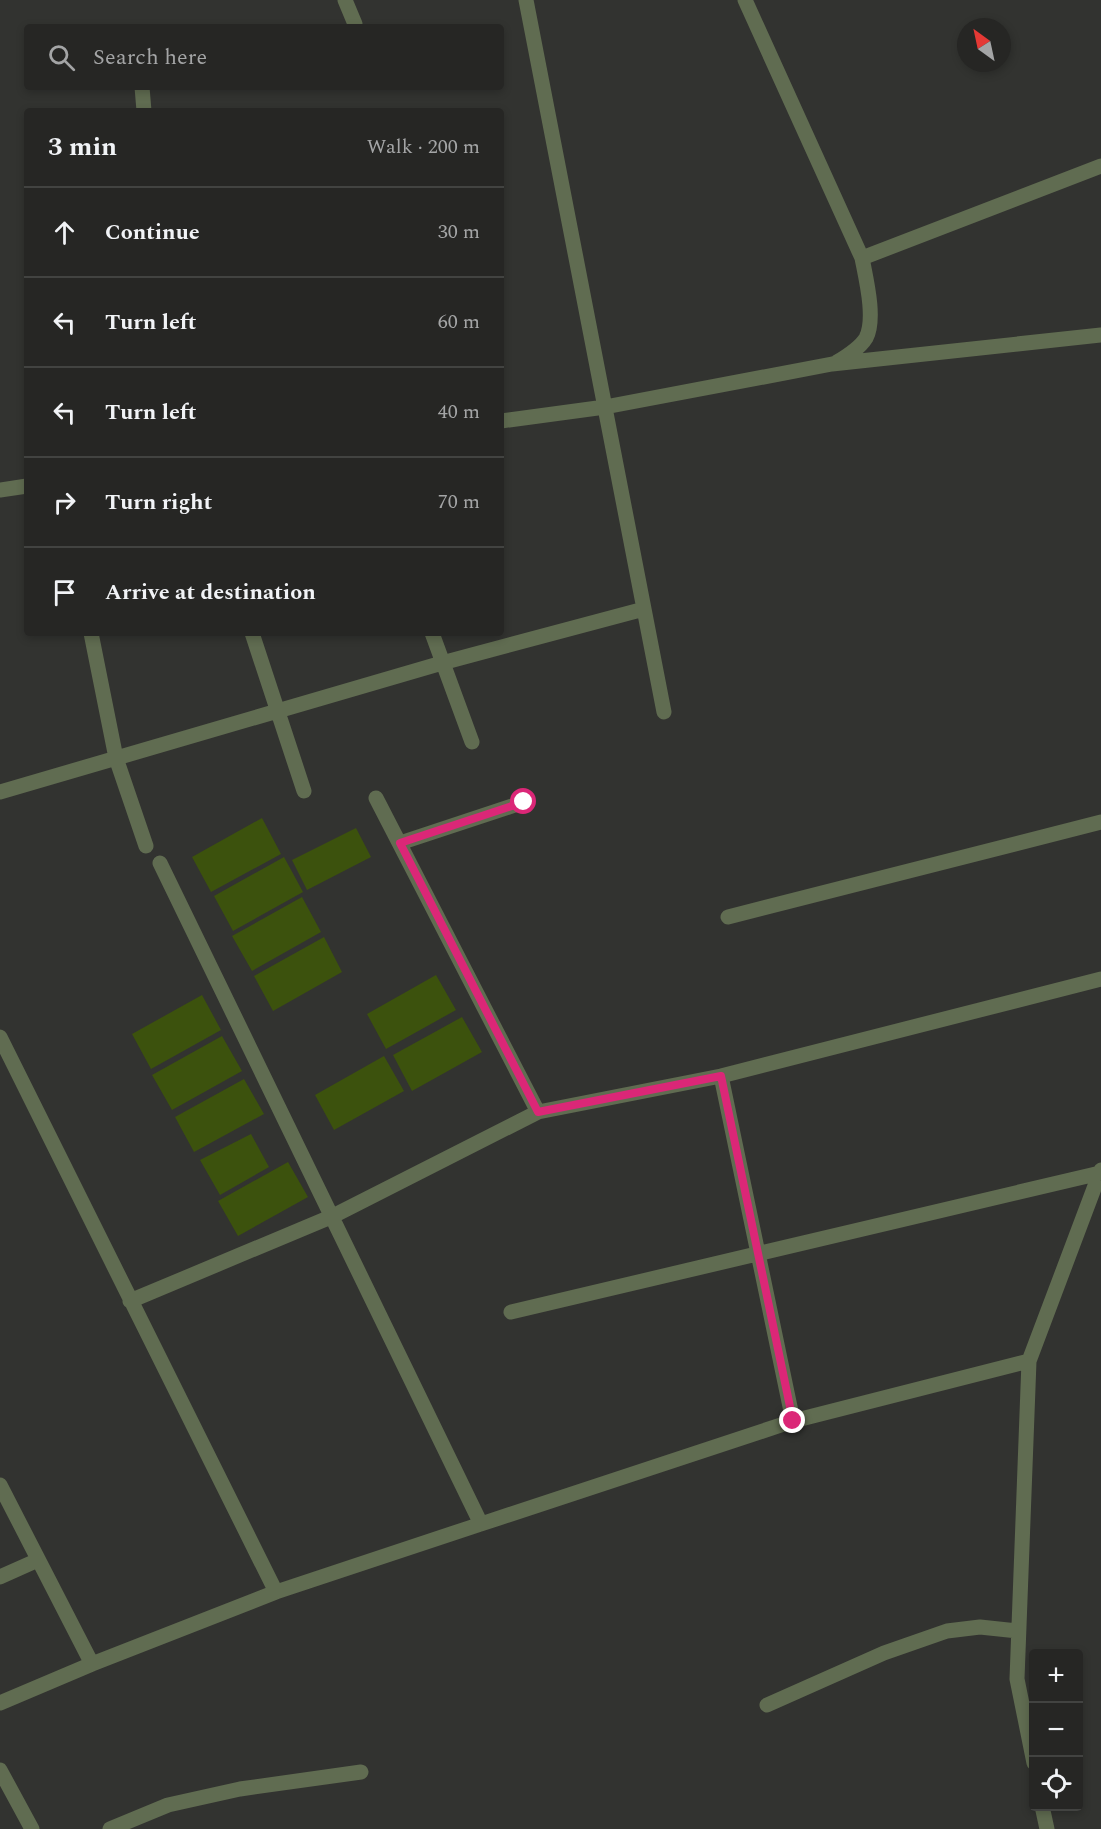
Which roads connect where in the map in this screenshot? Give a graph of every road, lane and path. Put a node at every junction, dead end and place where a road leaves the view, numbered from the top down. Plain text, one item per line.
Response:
1 (345, 0) edge
2 (526, 0) edge
3 (745, 0) edge
4 (355, 24) dead end
5 (142, 90) edge
6 (144, 108) edge
7 (1101, 166) edge
8 (862, 258) junction
9 (1101, 335) edge
10 (832, 364) junction
11 (605, 407) junction
12 (504, 421) edge
13 (24, 486) edge
14 (0, 490) edge
15 (644, 609) junction
16 (93, 636) edge
17 (253, 636) edge
18 (433, 636) edge
19 (442, 663) junction
20 (278, 711) junction
21 (664, 712) dead end
22 (472, 742) dead end
23 (116, 758) junction
24 (304, 791) dead end
25 (0, 792) edge
26 (376, 798) dead end
27 (524, 802) dead end
28 (1101, 822) edge
29 (400, 843) junction
30 (146, 846) dead end
31 (160, 863) dead end
32 (728, 917) dead end
33 (1101, 980) edge
34 (0, 1037) edge
35 (721, 1076) junction
36 (538, 1112) junction
37 (1100, 1172) edge
38 (333, 1216) junction
39 (758, 1253) junction
40 (130, 1301) junction
41 (511, 1312) dead end
42 (1029, 1361) junction
43 (793, 1421) junction
44 (0, 1485) edge
45 (481, 1524) junction
46 (38, 1560) junction
47 (0, 1577) edge
48 (276, 1592) junction
49 (1018, 1631) junction
50 (92, 1664) junction
51 (0, 1703) edge
52 (767, 1706) dead end
53 (1033, 1757) edge
54 (0, 1770) edge
55 (361, 1772) dead end
56 (1043, 1811) edge
57 (32, 1829) edge
58 (110, 1829) edge
59 (1047, 1829) edge

1 - 4 street
2 - 11 street
3 - 8 street
5 - 6 street
7 - 8 street
8 - 10 street
9 - 10 street
10 - 11 street
11 - 12 street
11 - 15 street
13 - 14 street
15 - 19 street
15 - 21 street
16 - 23 street
17 - 20 street
18 - 19 street
19 - 20 street
19 - 22 street
20 - 23 street
20 - 24 street
23 - 25 street
23 - 30 street
26 - 29 street
27 - 29 street
28 - 32 street
29 - 36 street
31 - 38 street
33 - 35 street
34 - 40 street
35 - 36 street
35 - 39 street
36 - 38 street
37 - 39 street
37 - 42 street
38 - 40 street
38 - 45 street
39 - 41 street
39 - 43 street
40 - 48 street
42 - 43 street
42 - 49 street
43 - 45 street
44 - 46 street
45 - 48 street
46 - 47 street
46 - 50 street
48 - 50 street
49 - 52 street
49 - 53 street
50 - 51 street
54 - 57 street
55 - 58 street
56 - 59 street

